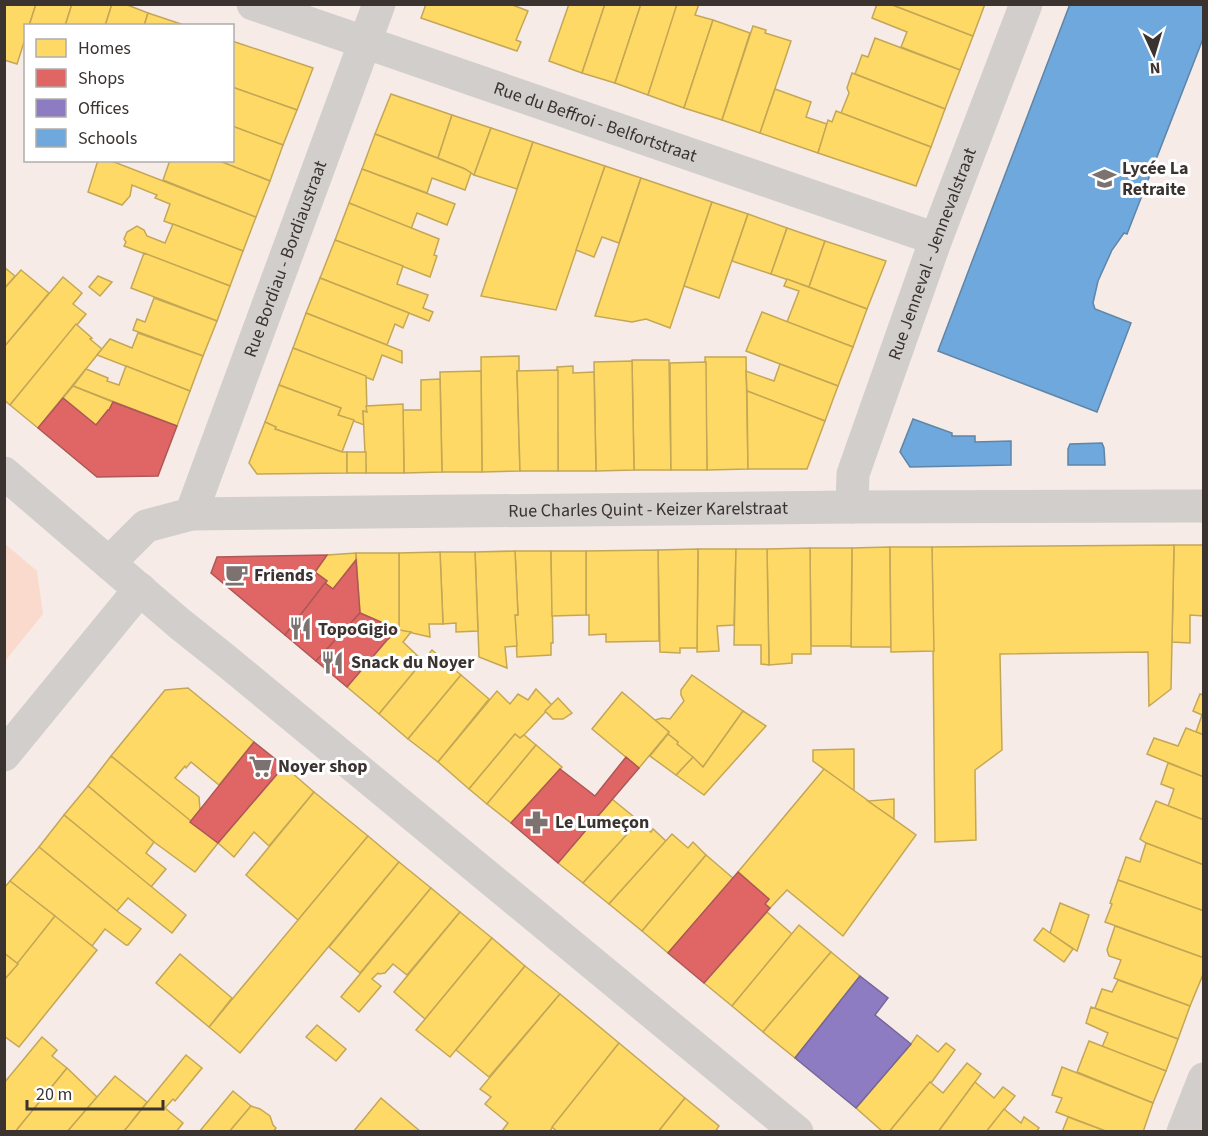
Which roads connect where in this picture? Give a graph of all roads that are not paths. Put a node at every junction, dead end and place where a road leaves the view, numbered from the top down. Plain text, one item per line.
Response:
1 (253, 4) edge
2 (379, 4) edge
3 (1026, 4) edge
4 (364, 42) junction
5 (936, 239) junction
6 (4, 473) edge
7 (1203, 506) edge
8 (852, 507) junction
9 (191, 514) junction
10 (109, 563) junction
11 (140, 589) junction
12 (4, 755) edge
13 (1203, 1078) edge
14 (797, 1131) edge
15 (1183, 1131) edge

1 - 4 street, Rue du Beffroi - Belfortstraat
2 - 4 street, Rue Bordiau - Bordiaustraat
3 - 5 street, Rue Jenneval - Jennevalstraat
4 - 5 street, Rue du Beffroi - Belfortstraat
4 - 9 street, Rue Bordiau - Bordiaustraat
5 - 8 street, Rue Jenneval - Jennevalstraat
6 - 10 street
7 - 8 street, Rue Charles Quint - Keizer Karelstraat
8 - 9 street, Rue Charles Quint - Keizer Karelstraat
9 - 10 street, Rue Charles Quint - Keizer Karelstraat
10 - 11 street
11 - 12 street
11 - 14 street
13 - 15 street

